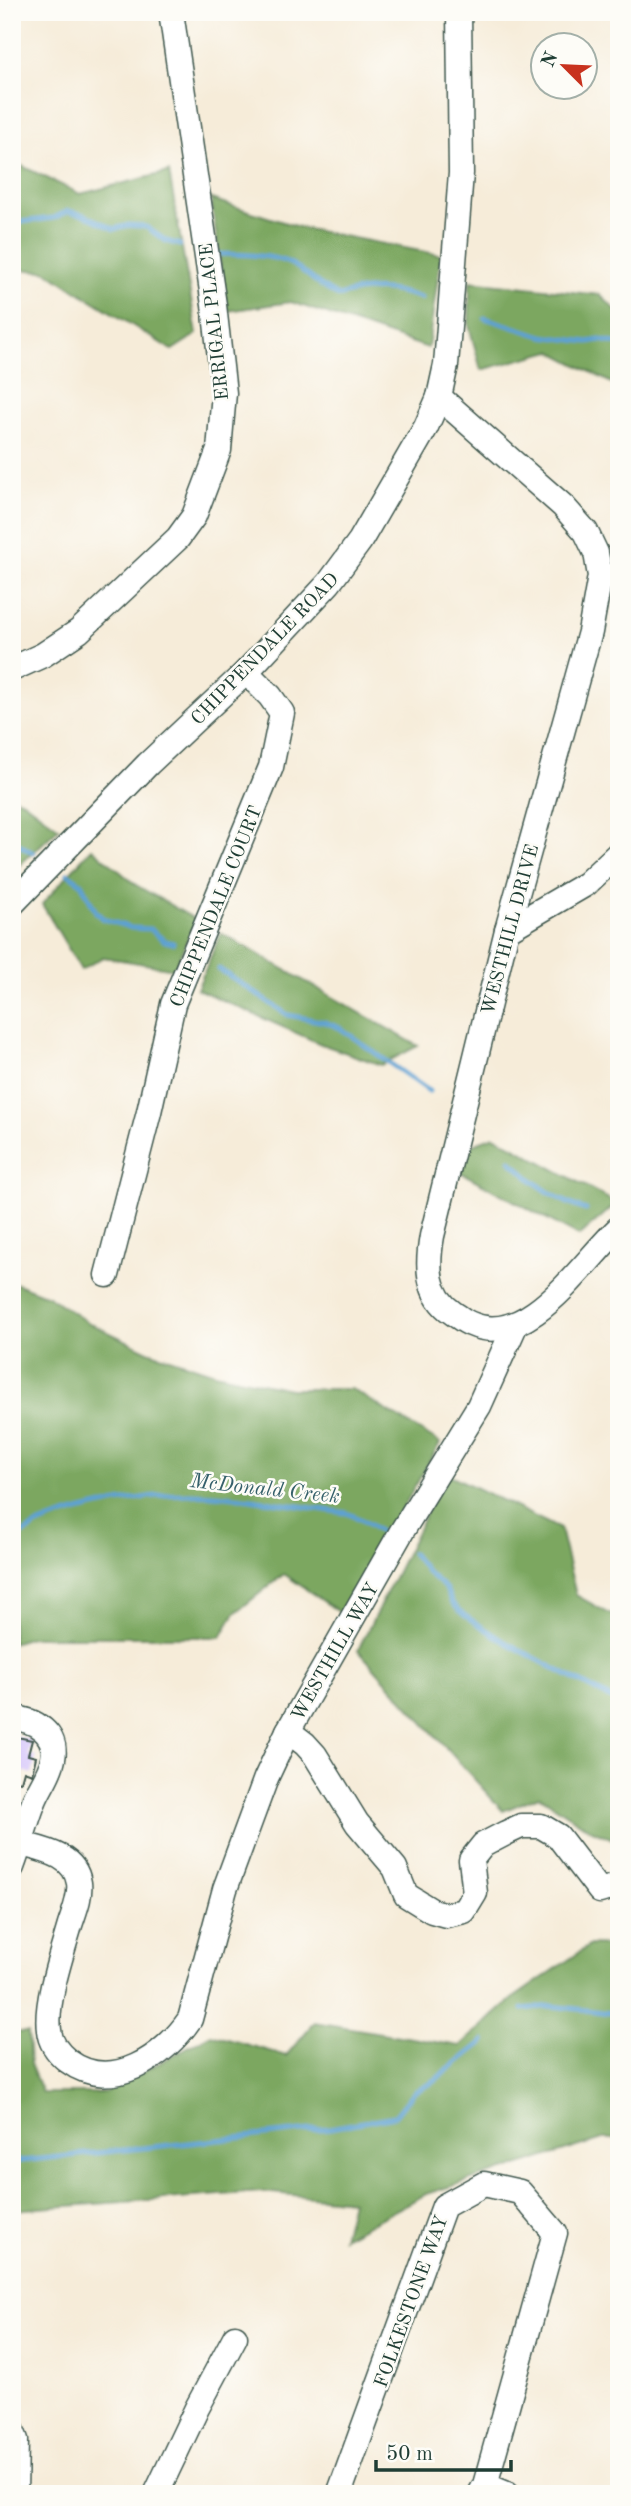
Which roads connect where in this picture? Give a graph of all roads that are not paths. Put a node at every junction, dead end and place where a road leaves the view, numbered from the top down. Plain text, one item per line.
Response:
1 (171, 12) edge
2 (459, 12) edge
3 (439, 397) junction
4 (12, 669) edge
5 (246, 672) junction
6 (619, 853) edge
7 (12, 904) edge
8 (507, 930) junction
9 (619, 1228) edge
10 (107, 1275) dead end
11 (516, 1326) junction
12 (12, 1718) edge
13 (288, 1731) junction
14 (21, 1844) junction
15 (12, 1867) edge
16 (610, 1888) edge
17 (235, 2337) dead end
18 (12, 2430) edge
19 (491, 2491) edge
20 (15, 2494) edge
21 (156, 2494) edge
22 (339, 2494) edge

1 - 4 street, ERRIGAL PLACE
2 - 3 street, CHIPPENDALE ROAD
3 - 5 street, CHIPPENDALE ROAD
3 - 8 street, WESTHILL DRIVE
5 - 7 street, CHIPPENDALE ROAD
5 - 10 street, CHIPPENDALE COURT
6 - 8 street
8 - 11 street, WESTHILL DRIVE
9 - 11 street
11 - 13 street, WESTHILL WAY
12 - 14 street
13 - 14 street, WESTHILL WAY
13 - 16 street
14 - 15 street
17 - 21 street
18 - 20 street
19 - 22 street, FOLKESTONE WAY

